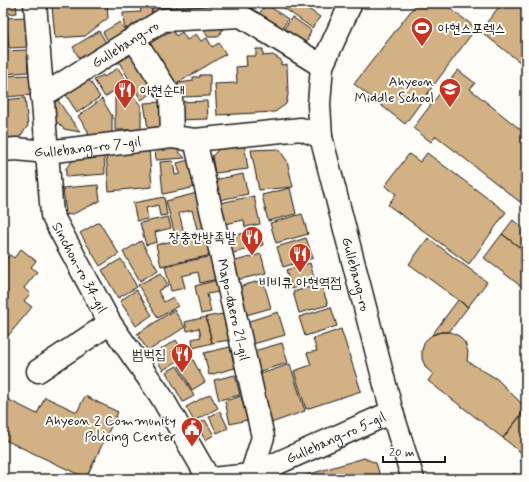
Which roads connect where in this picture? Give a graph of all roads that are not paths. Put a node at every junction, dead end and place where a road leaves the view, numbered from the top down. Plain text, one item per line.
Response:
1 (34, 3) edge
2 (351, 3) edge
3 (134, 39) junction
4 (322, 66) junction
5 (42, 96) junction
6 (322, 137) junction
7 (172, 138) junction
8 (195, 140) junction
9 (3, 150) edge
10 (46, 152) junction
11 (110, 322) junction
12 (38, 371) dead end
13 (392, 412) junction
14 (252, 477) edge
15 (210, 479) edge
16 (413, 479) edge

1 - 5 street, Sinchon-ro 34-gil
2 - 4 street, Gullebang-ro
3 - 4 street, Gullebang-ro
3 - 5 street, Gullebang-ro
3 - 7 street
4 - 6 street, Gullebang-ro
5 - 10 street, Sinchon-ro 34-gil
6 - 8 street, Gullebang-ro 7-gil
6 - 13 street, Gullebang-ro
7 - 8 street, Gullebang-ro 7-gil
7 - 10 street, Gullebang-ro 7-gil
8 - 14 street, Mapo-daero 21-gil
9 - 10 street, Gullebang-ro 7-gil
10 - 11 street, Sinchon-ro 34-gil
11 - 12 street
11 - 15 street, Sinchon-ro 34-gil
13 - 14 street, Gullebang-ro 5-gil
13 - 16 street, Gullebang-ro
14 - 15 street, Gullebang-ro 5-gil

